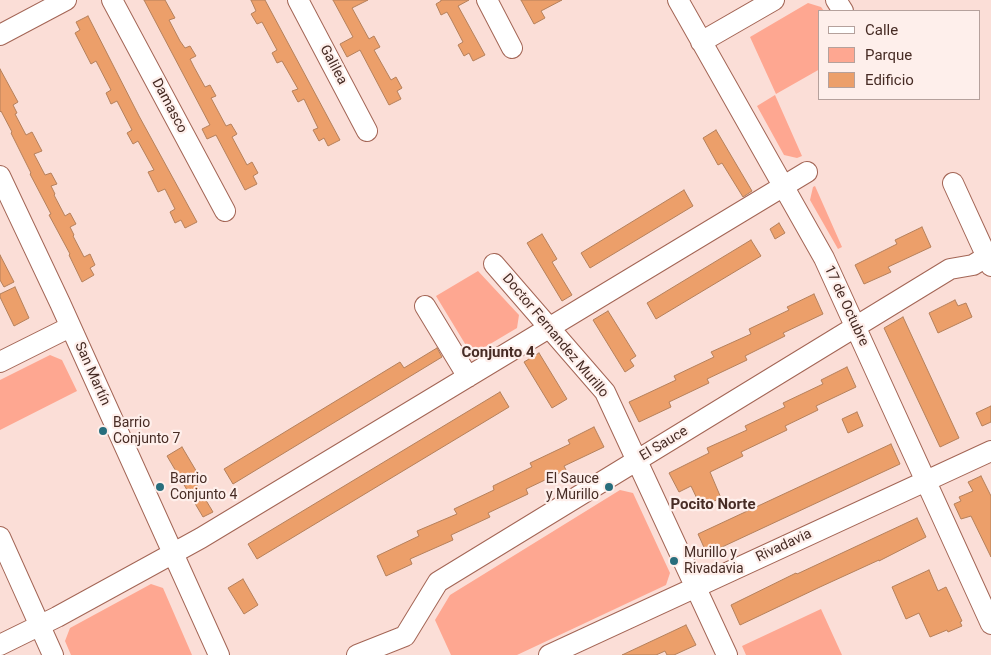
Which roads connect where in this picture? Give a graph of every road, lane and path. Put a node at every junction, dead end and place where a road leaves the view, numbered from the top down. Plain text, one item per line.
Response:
1 (66, 0) edge
2 (112, 0) edge
3 (298, 0) edge
4 (487, 0) edge
5 (678, 0) edge
6 (774, 0) edge
7 (0, 35) edge
8 (701, 42) junction
9 (512, 48) dead end
10 (367, 131) dead end
11 (807, 172) dead end
12 (0, 176) edge
13 (953, 184) dead end
14 (783, 186) junction
15 (225, 211) dead end
16 (990, 259) edge
17 (494, 264) dead end
18 (425, 306) dead end
19 (70, 327) junction
20 (855, 327) junction
21 (549, 328) junction
22 (0, 362) edge
23 (468, 376) junction
24 (991, 451) edge
25 (637, 460) junction
26 (926, 481) junction
27 (0, 537) edge
28 (173, 553) junction
29 (696, 587) junction
30 (991, 624) edge
31 (40, 626) junction
32 (0, 645) edge
33 (392, 649) edge
34 (53, 655) edge
35 (219, 655) edge
36 (356, 655) edge
37 (549, 655) edge
38 (727, 655) edge

1 - 7 street
2 - 15 street, Damasco
3 - 10 street, Galilea
4 - 9 street
5 - 8 street, 17 de Octubre
6 - 8 street
8 - 14 street, 17 de Octubre
11 - 14 street
12 - 19 street, San Martín
13 - 16 street
14 - 20 street, 17 de Octubre
14 - 21 street
16 - 20 street, El Sauce
17 - 21 street, Doctor Fernandez Murillo
18 - 23 street
19 - 22 street
19 - 28 street, San Martín
20 - 25 street, El Sauce
20 - 26 street, 17 de Octubre
21 - 23 street
21 - 25 street, Doctor Fernandez Murillo
23 - 28 street
24 - 26 street, Rivadavia
25 - 29 street, Doctor Fernandez Murillo
25 - 33 street, El Sauce
26 - 29 street, Rivadavia
26 - 30 street, 17 de Octubre
27 - 31 street
28 - 31 street
28 - 35 street, San Martín
29 - 37 street, Rivadavia
29 - 38 street, Doctor Fernandez Murillo
31 - 32 street
31 - 34 street
33 - 36 street, El Sauce

